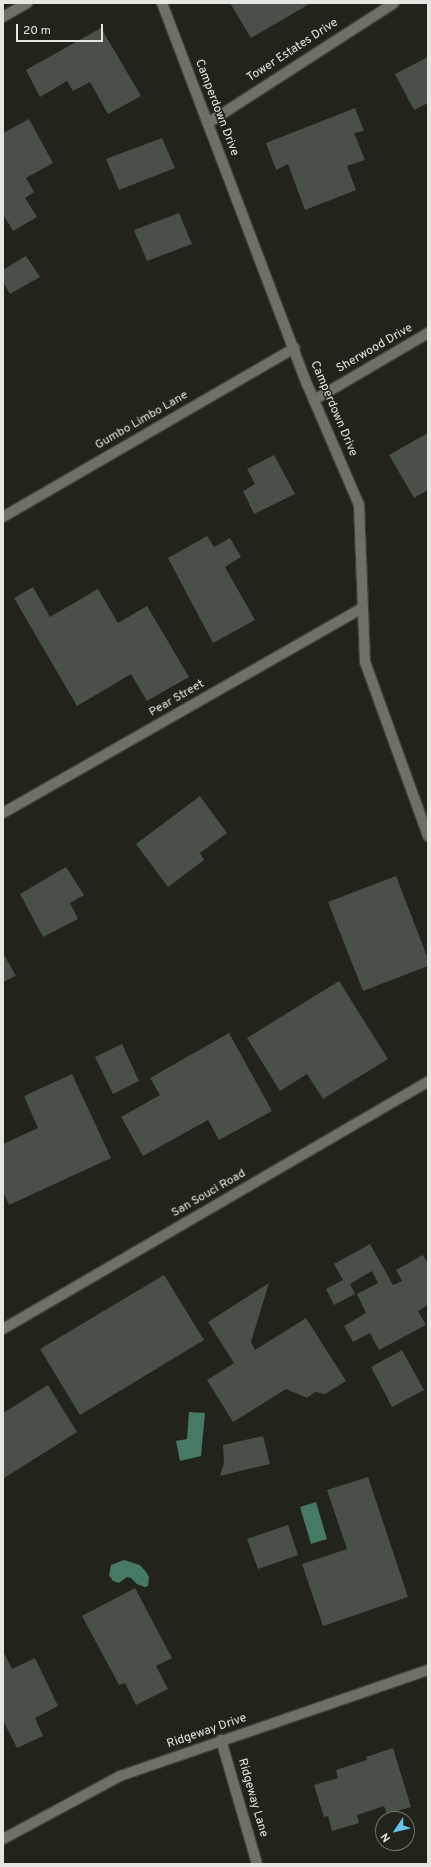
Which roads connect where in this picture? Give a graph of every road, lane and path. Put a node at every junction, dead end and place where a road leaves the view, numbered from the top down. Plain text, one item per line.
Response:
1 (27, 3) edge
2 (162, 3) edge
3 (394, 3) edge
4 (3, 17) edge
5 (208, 122) junction
6 (428, 333) edge
7 (294, 348) junction
8 (314, 400) junction
9 (3, 517) edge
10 (363, 608) junction
11 (3, 813) edge
12 (428, 836) edge
13 (428, 1082) edge
14 (3, 1329) edge
15 (428, 1670) edge
16 (221, 1740) junction
17 (3, 1839) edge
18 (257, 1864) edge

1 - 4 street
2 - 5 street, Camperdown Drive
3 - 5 street, Tower Estates Drive
5 - 7 street, Camperdown Drive
6 - 8 street, Sherwood Drive
7 - 8 street, Camperdown Drive
7 - 9 street, Gumbo Limbo Lane
8 - 10 street, Camperdown Drive
10 - 11 street, Pear Street
10 - 12 street, Camperdown Drive
13 - 14 street, San Souci Road
15 - 16 street, Ridgeway Drive
16 - 17 street, Ridgeway Drive
16 - 18 street, Ridgeway Lane

